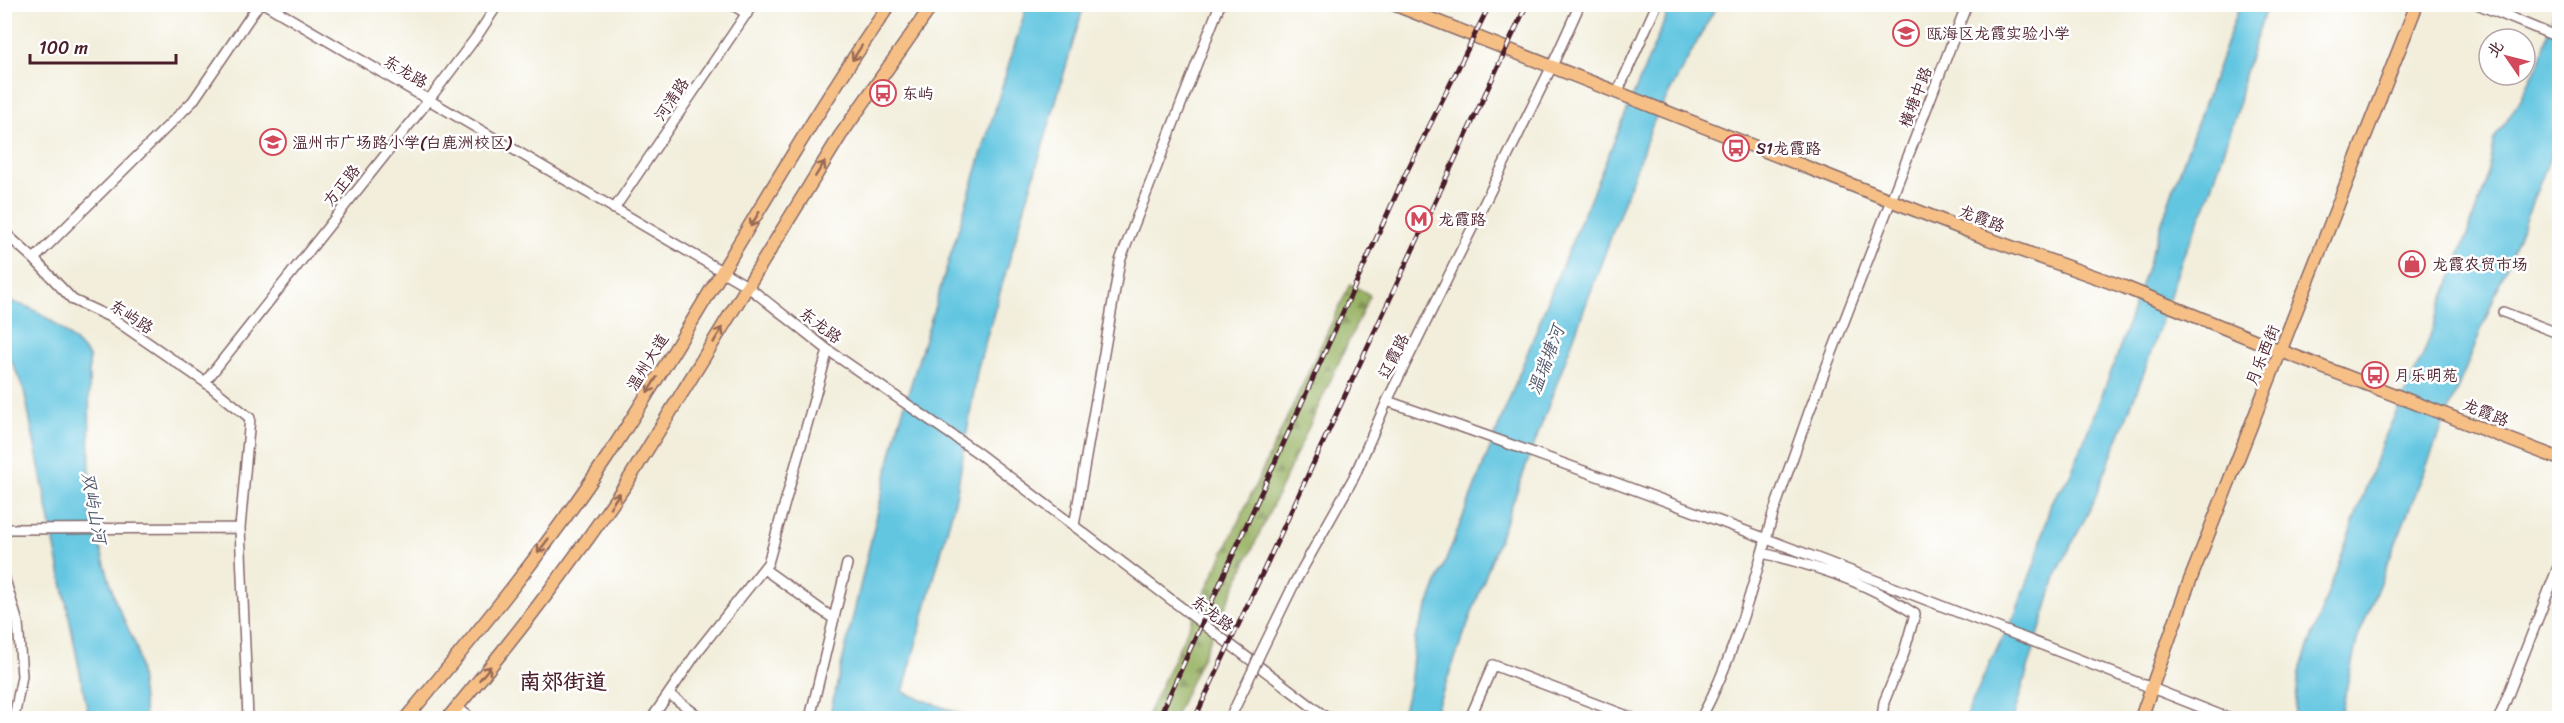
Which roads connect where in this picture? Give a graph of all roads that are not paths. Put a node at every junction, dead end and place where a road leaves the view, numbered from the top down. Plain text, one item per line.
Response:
1 (259, 4) edge
2 (264, 4) edge
3 (498, 4) edge
4 (731, 4) edge
5 (753, 4) edge
6 (933, 4) edge
7 (1220, 4) edge
8 (1393, 4) edge
9 (1580, 4) edge
10 (1657, 4) edge
11 (1967, 4) edge
12 (2417, 4) edge
13 (2477, 4) edge
14 (887, 5) edge
15 (747, 14) junction
16 (2559, 38) edge
17 (1552, 66) junction
18 (1618, 92) junction
19 (428, 101) junction
20 (1891, 201) junction
21 (614, 209) junction
22 (4, 232) edge
23 (34, 259) junction
24 (723, 272) junction
25 (747, 286) junction
26 (2503, 312) dead end
27 (2559, 334) edge
28 (828, 350) junction
29 (2281, 351) junction
30 (205, 382) junction
31 (1387, 401) junction
32 (2559, 459) edge
33 (1074, 526) junction
34 (240, 528) junction
35 (4, 529) edge
36 (1767, 538) junction
37 (1762, 553) junction
38 (2559, 562) edge
39 (847, 564) dead end
40 (764, 569) junction
41 (4, 576) edge
42 (4, 614) edge
43 (15, 614) junction
44 (834, 619) junction
45 (2152, 688) junction
46 (669, 694) junction
47 (457, 708) junction
48 (14, 718) edge
49 (248, 718) edge
50 (406, 718) edge
51 (448, 718) edge
52 (471, 718) edge
53 (652, 718) edge
54 (701, 718) edge
55 (810, 718) edge
56 (1230, 718) edge
57 (1327, 718) edge
58 (1470, 718) edge
59 (1633, 718) edge
60 (1701, 718) edge
61 (1882, 718) edge
62 (2141, 718) edge
63 (2228, 718) edge
64 (2499, 718) edge

1 - 23 street
2 - 19 street, 东龙路
3 - 19 street, 方正路
4 - 15 street
5 - 15 street, 河清路
25 -> 6 main road
7 - 33 street
8 - 17 main road, 龙霞路
9 - 17 street, 辽霞路
10 - 18 street
11 - 20 street, 横塘中路
12 - 29 main road, 月乐西街
13 - 16 street
14 -> 24 main road, 温州大道
15 - 21 street, 河清路
17 - 18 main road, 龙霞路
17 - 31 street, 辽霞路
18 - 20 main road, 龙霞路
19 - 21 street, 东龙路
19 - 30 street, 方正路
20 - 29 main road, 龙霞路
20 - 36 street, 横塘中路
21 - 24 street, 东龙路
22 - 23 street, 东屿路
23 - 30 street, 东屿路
24 - 25 street, 东龙路
24 -> 50 main road, 温州大道
25 - 28 street, 东龙路
47 -> 25 main road
26 - 27 street
28 - 33 street, 东龙路
28 - 40 street
29 - 32 main road, 龙霞路
29 - 45 main road, 月乐西街
30 - 34 street, 东屿路
31 - 36 street
31 - 56 street, 辽霞路, bridge
33 - 57 street, 东龙路
34 - 35 street
34 - 49 street, 东屿路
36 - 37 street, 横塘中路
36 - 45 street
37 - 60 street, 横塘中路
37 - 61 street
38 - 64 street
39 - 44 street
40 - 44 street
40 - 46 street
41 - 43 street
42 - 43 street
43 - 48 street
44 - 55 street
45 - 62 main road, 月乐西街
45 - 63 street
46 - 53 street
46 - 54 street
47 - 51 main road
47 - 52 street
58 - 59 street

